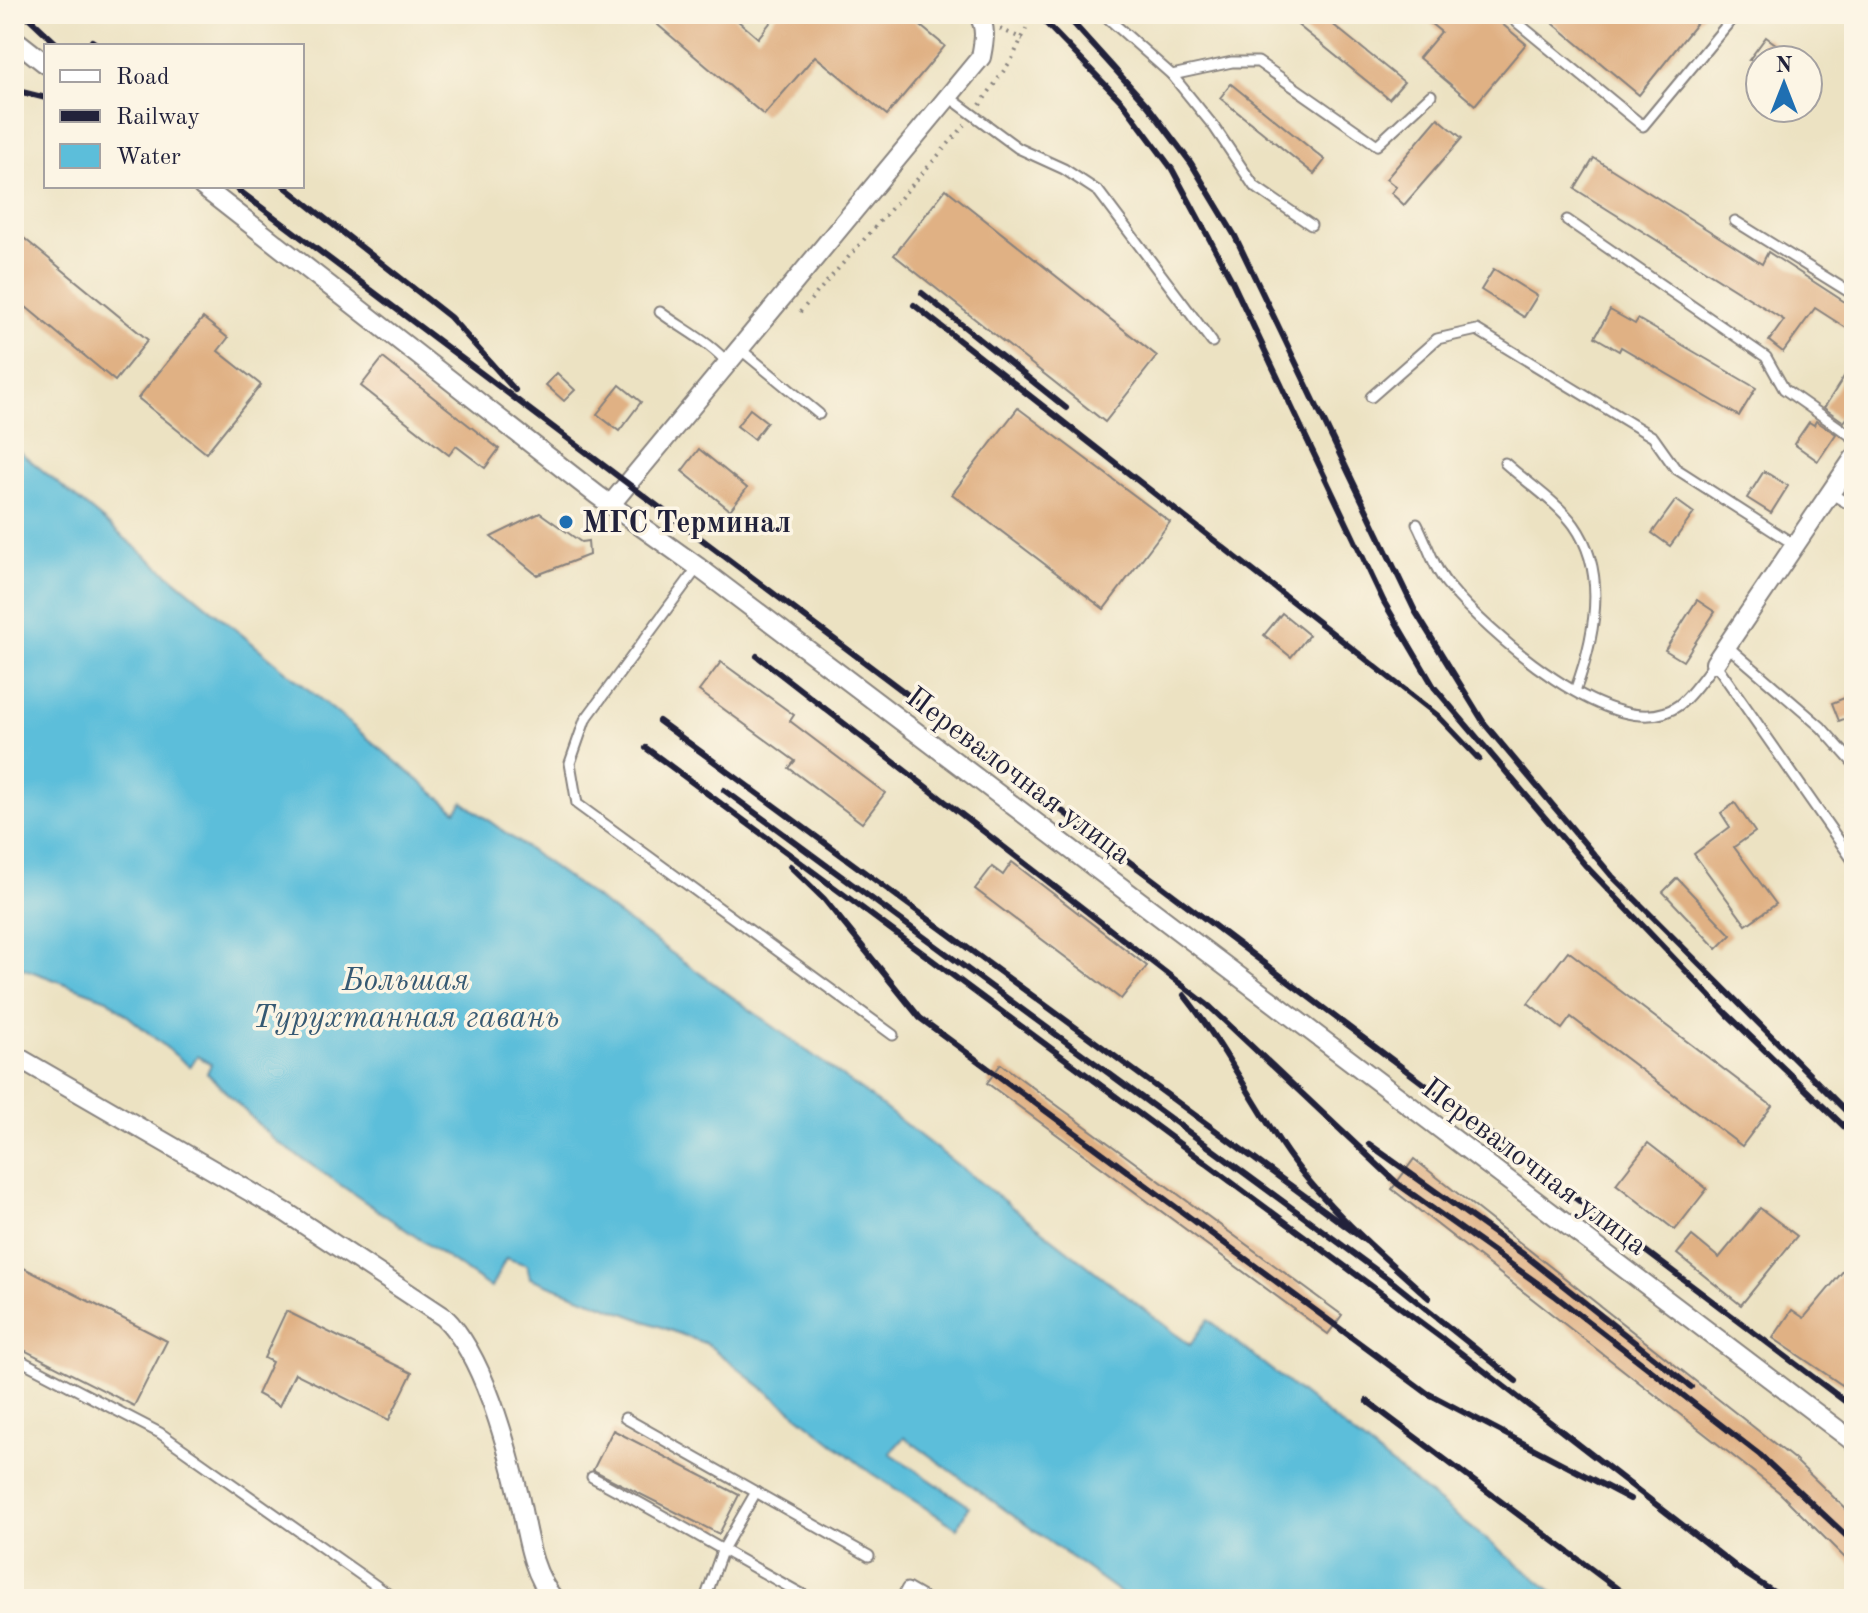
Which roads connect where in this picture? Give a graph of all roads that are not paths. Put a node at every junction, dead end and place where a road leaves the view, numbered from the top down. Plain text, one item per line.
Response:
1 (978, 14) edge
2 (1103, 14) edge
3 (1507, 14) edge
4 (1736, 14) edge
5 (14, 39) edge
6 (44, 62) edge
7 (1172, 75) junction
8 (1431, 95) dead end
9 (949, 97) junction
10 (205, 188) edge
11 (1567, 220) dead end
12 (1735, 221) dead end
13 (1311, 225) dead end
14 (1854, 295) edge
15 (660, 312) dead end
16 (1212, 342) dead end
17 (734, 356) junction
18 (1371, 397) dead end
19 (819, 414) dead end
20 (1854, 438) edge
21 (1854, 458) edge
22 (1505, 463) dead end
23 (1830, 493) junction
24 (611, 504) junction
25 (1854, 507) edge
26 (1417, 524) dead end
27 (1795, 545) junction
28 (698, 567) junction
29 (1727, 646) junction
30 (1715, 663) junction
31 (1575, 691) junction
32 (1854, 764) edge
33 (1854, 862) edge
34 (893, 1035) dead end
35 (14, 1055) edge
36 (14, 1357) edge
37 (625, 1418) dead end
38 (1854, 1442) edge
39 (592, 1477) dead end
40 (756, 1492) junction
41 (722, 1551) junction
42 (869, 1556) dead end
43 (395, 1599) edge
44 (554, 1599) edge
45 (705, 1599) edge
46 (811, 1599) edge
47 (901, 1599) edge
48 (926, 1599) edge

1 - 9 street
2 - 7 lane
3 - 4 lane
5 - 6 street
7 - 8 lane
7 - 13 lane
9 - 16 lane
9 - 17 street
10 - 24 street, Перевалочная улица
11 - 20 lane
12 - 14 lane
15 - 17 lane
17 - 19 lane
17 - 24 street
18 - 27 lane
21 - 23 street
22 - 31 lane
23 - 25 lane
23 - 27 street
24 - 28 street, Перевалочная улица
26 - 31 lane
27 - 29 street
28 - 34 lane
28 - 38 street, Перевалочная улица
29 - 30 street
29 - 32 lane
30 - 31 lane
30 - 33 lane
35 - 44 street
36 - 43 lane
37 - 40 lane
39 - 41 lane
40 - 41 lane
40 - 42 lane
41 - 45 lane
41 - 46 lane
47 - 48 lane

